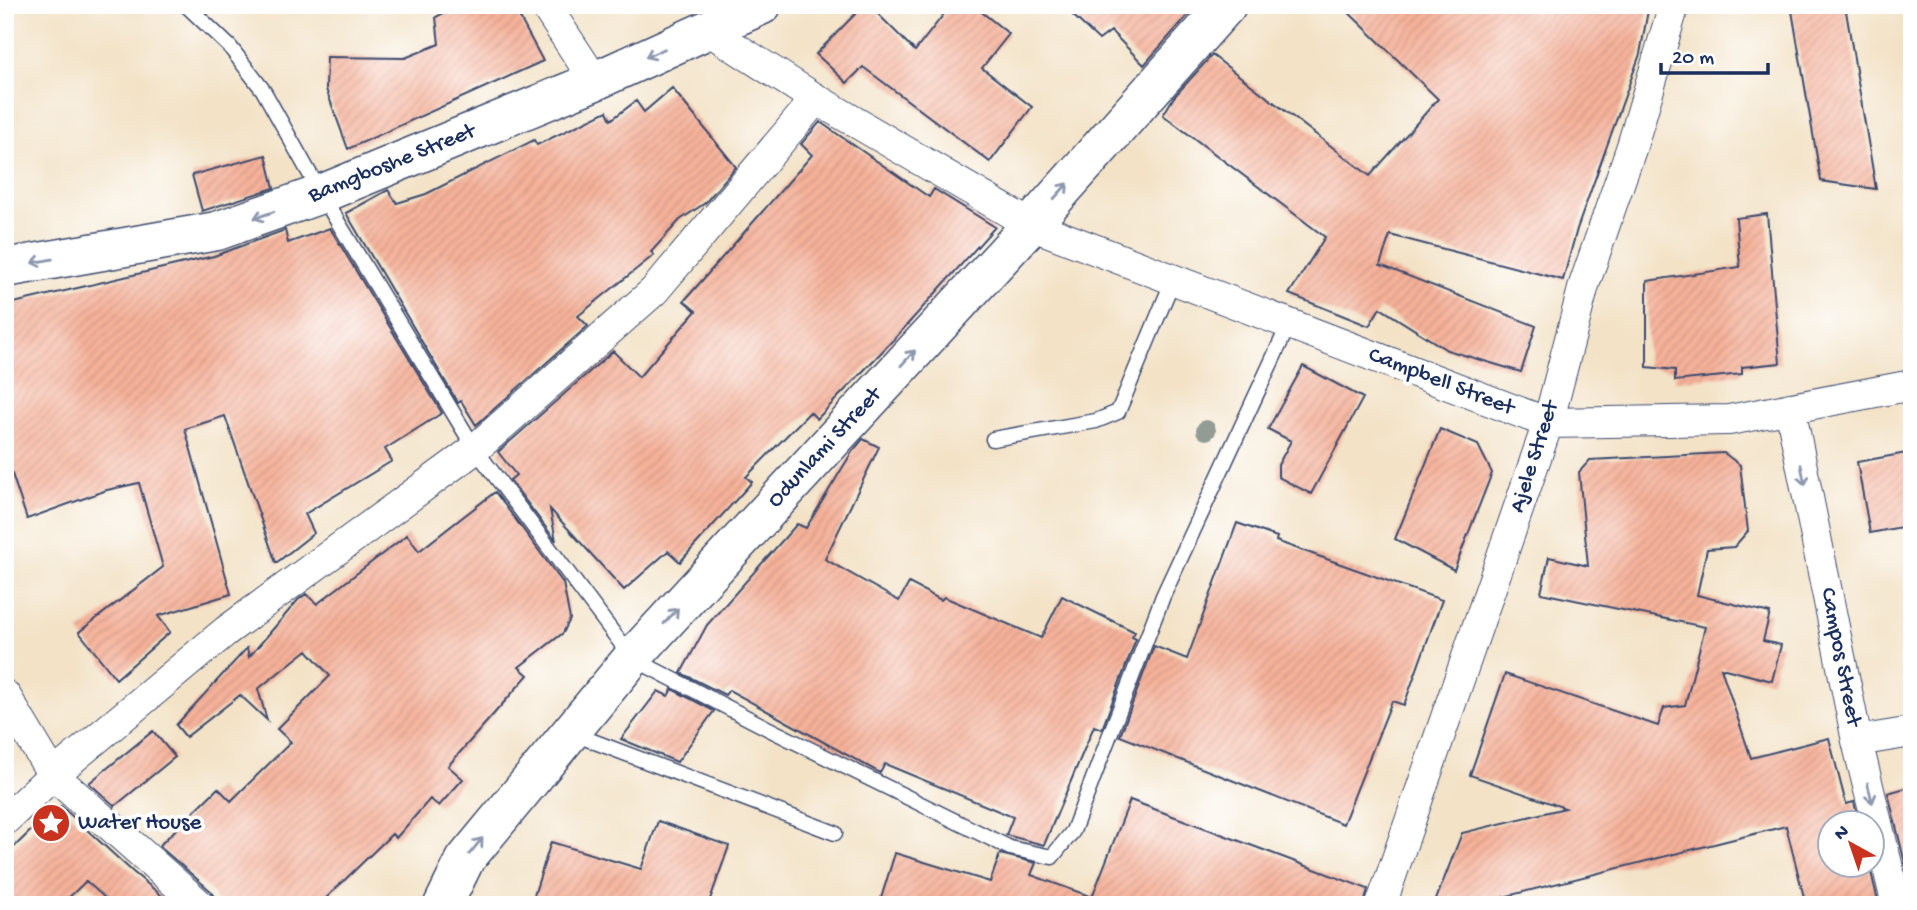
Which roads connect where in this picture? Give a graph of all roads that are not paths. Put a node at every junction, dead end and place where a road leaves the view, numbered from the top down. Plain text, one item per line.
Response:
1 (186, 5) edge
2 (545, 5) edge
3 (762, 5) edge
4 (1227, 5) edge
5 (1674, 5) edge
6 (708, 30) junction
7 (594, 81) junction
8 (816, 99) junction
9 (321, 194) junction
10 (1031, 225) junction
11 (5, 268) edge
12 (1173, 280) junction
13 (1289, 324) junction
14 (1912, 385) edge
15 (1790, 408) junction
16 (1548, 424) junction
17 (993, 439) dead end
18 (475, 449) junction
19 (632, 658) junction
20 (5, 695) edge
21 (1912, 732) edge
22 (569, 733) junction
23 (1857, 741) junction
24 (54, 775) junction
25 (5, 820) edge
26 (835, 833) dead end
27 (200, 905) edge
28 (443, 905) edge
29 (1381, 905) edge
30 (1897, 905) edge

1 - 9 lane
2 - 7 street
3 - 6 main road, Bamgboshe Street
10 -> 4 main road, Odunlami Street
5 - 16 street, Ajele Street
6 -> 7 main road, Bamgboshe Street
6 - 8 street, Campbell Street
7 - 9 main road, Bamgboshe Street
8 - 10 street, Campbell Street
8 - 18 street
9 -> 11 main road, Bamgboshe Street
9 - 18 lane
10 - 12 street, Campbell Street
19 -> 10 main road, Odunlami Street
12 - 13 street, Campbell Street
12 - 17 lane
13 - 16 street, Campbell Street
13 - 19 lane
14 - 15 street, Campbell Street
15 - 16 street, Campbell Street
15 -> 23 street, Campos Street
16 - 29 street, Ajele Street
18 - 19 lane
18 - 24 street
19 - 22 main road, Odunlami Street
20 - 24 street
21 - 23 street
22 - 26 lane
28 -> 22 main road, Odunlami Street
23 -> 30 street, Campos Street
24 - 25 street
24 - 27 street

